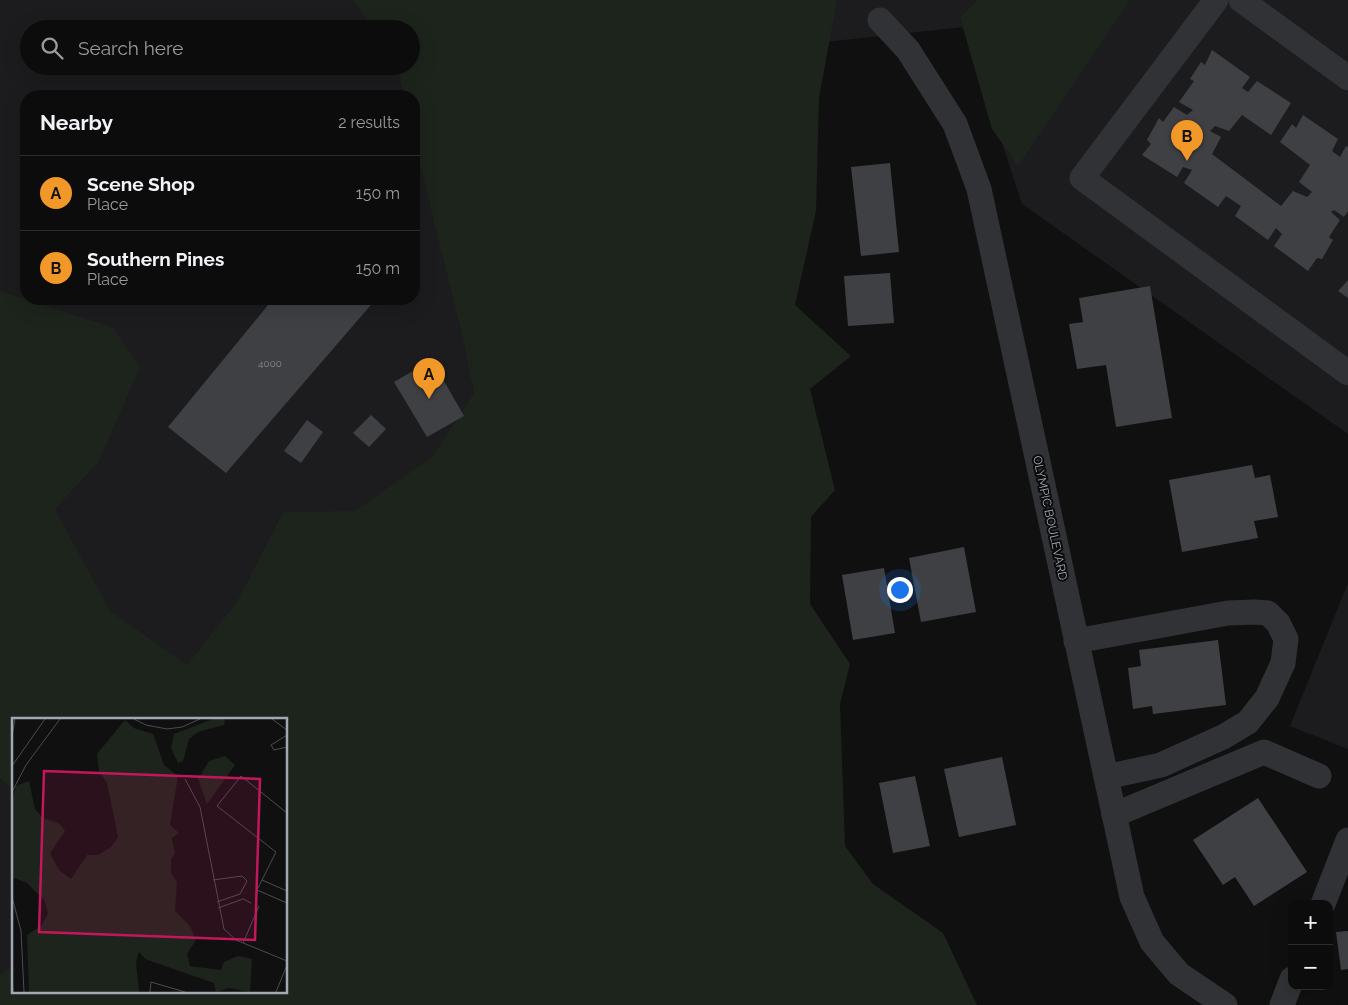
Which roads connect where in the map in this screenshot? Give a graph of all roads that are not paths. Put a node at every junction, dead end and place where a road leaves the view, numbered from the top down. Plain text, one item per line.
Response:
1 (1216, 0) edge
2 (1241, 0) edge
3 (880, 20) dead end
4 (1348, 78) edge
5 (1348, 373) edge
6 (1076, 641) junction
7 (1319, 776) dead end
8 (1106, 777) junction
9 (1114, 815) junction
10 (1348, 840) edge
11 (1325, 900) edge
12 (1288, 989) edge
13 (1225, 1005) edge
14 (1282, 1005) edge

1 - 5 street
2 - 4 street
3 - 6 street, OLYMPIC BOULEVARD
6 - 8 street, OLYMPIC BOULEVARD
6 - 8 street
7 - 9 street
8 - 9 street, OLYMPIC BOULEVARD
9 - 13 street, OLYMPIC BOULEVARD
10 - 11 street
12 - 14 street

